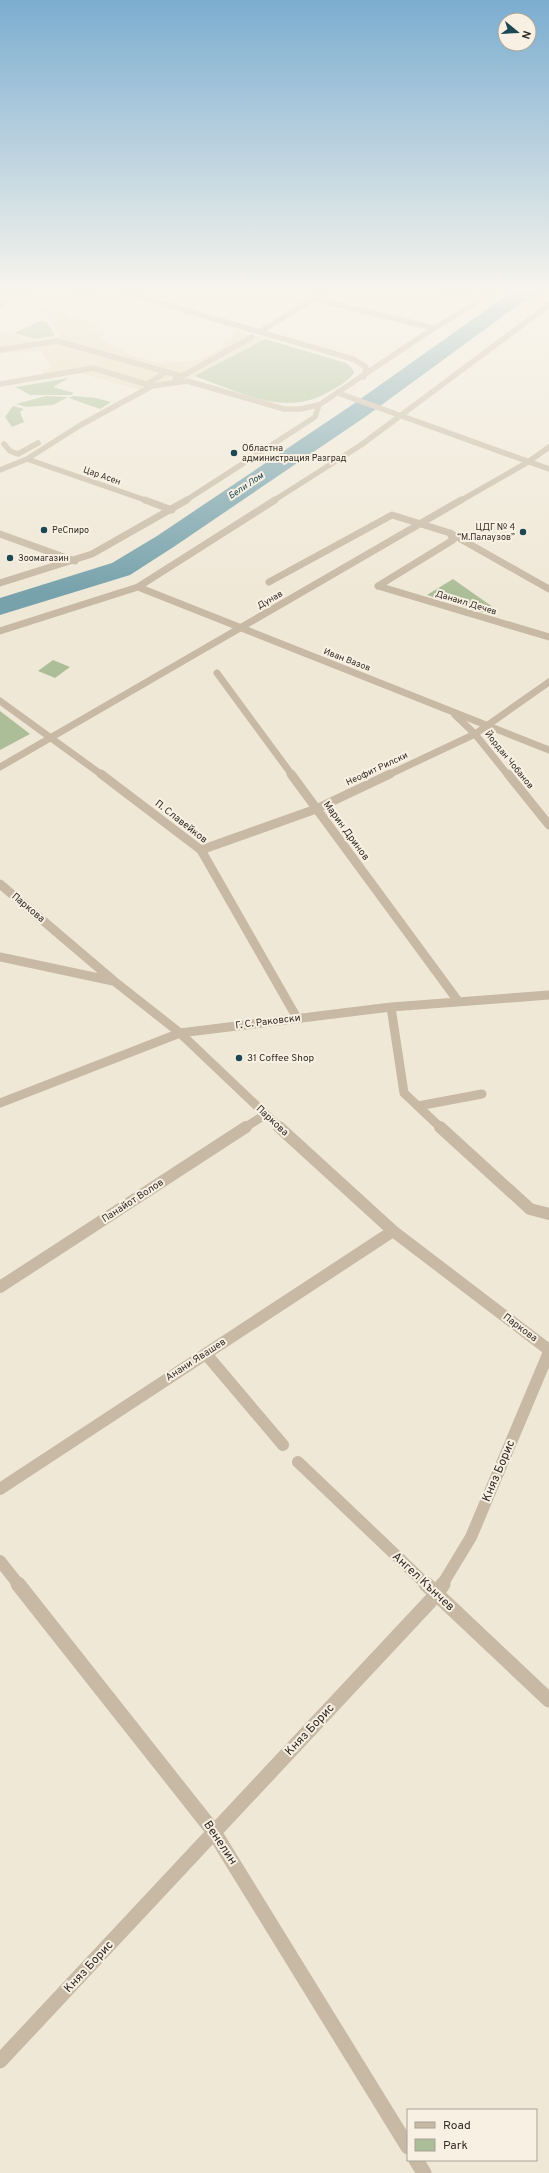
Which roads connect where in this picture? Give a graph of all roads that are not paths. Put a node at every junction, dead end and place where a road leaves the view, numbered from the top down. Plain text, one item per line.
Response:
1 (140, 390) edge
2 (141, 390) edge
3 (221, 390) edge
4 (342, 390) edge
5 (433, 390) edge
6 (338, 393) junction
7 (319, 405) junction
8 (400, 415) junction
9 (2, 445) edge
10 (549, 446) edge
11 (27, 459) junction
12 (528, 462) junction
13 (16, 463) junction
14 (549, 469) edge
15 (0, 470) edge
16 (172, 510) junction
17 (422, 523) junction
18 (450, 533) junction
19 (0, 534) edge
20 (75, 561) junction
21 (269, 582) dead end
22 (0, 583) edge
23 (138, 587) junction
24 (549, 589) edge
25 (238, 628) junction
26 (0, 631) edge
27 (549, 637) edge
28 (217, 673) dead end
29 (549, 682) edge
30 (0, 701) edge
31 (451, 711) junction
32 (487, 725) junction
33 (475, 734) junction
34 (52, 737) junction
35 (549, 750) edge
36 (0, 767) edge
37 (316, 809) junction
38 (549, 824) edge
39 (202, 850) junction
40 (0, 884) edge
41 (0, 957) edge
42 (114, 981) junction
43 (549, 995) edge
44 (458, 1001) junction
45 (390, 1007) junction
46 (297, 1018) junction
47 (180, 1033) junction
48 (482, 1094) dead end
49 (0, 1103) edge
50 (418, 1106) junction
51 (265, 1115) junction
52 (549, 1214) edge
53 (393, 1231) junction
54 (0, 1287) edge
55 (549, 1351) edge
56 (206, 1354) junction
57 (283, 1445) dead end
58 (298, 1462) dead end
59 (0, 1489) edge
60 (0, 1561) edge
61 (436, 1595) junction
62 (549, 1700) edge
63 (214, 1832) junction
64 (0, 2061) edge
65 (407, 2145) edge
66 (417, 2161) edge
67 (424, 2173) edge

1 - 9 street
2 - 11 street
3 - 7 street
4 - 6 street
5 - 8 street
6 - 7 street
6 - 8 street
7 - 16 street
8 - 12 street
8 - 23 street
9 - 13 street
10 - 12 street, Дунав
11 - 13 street
11 - 16 street, Цар Асен
12 - 14 street
12 - 17 street, Дунав
13 - 15 street
16 - 20 street
17 - 18 street
17 - 21 street
17 - 25 street, Дунав
18 - 24 street
18 - 27 street, Данаил Дечев
19 - 20 street
20 - 22 street
23 - 25 street, Иван Вазов
23 - 26 street
25 - 31 street, Иван Вазов
25 - 34 street, Дунав
28 - 37 street, Марин Дринов
29 - 32 street, Неофит Рилски
30 - 34 street, П. Славейков
31 - 32 street, Иван Вазов
31 - 33 street, Йордан Чобанов
32 - 33 street, Неофит Рилски
32 - 35 street, Иван Вазов
33 - 37 street, Неофит Рилски
33 - 38 street, Йордан Чобанов
34 - 36 street, Дунав
34 - 39 street, П. Славейков
37 - 39 street, Неофит Рилски
37 - 44 street, Марин Дринов
39 - 46 street, П. Славейков
40 - 42 street, Паркова
41 - 42 street
42 - 47 street, Паркова
43 - 44 street, Г. С. Раковски
44 - 45 street, Г. С. Раковски
45 - 46 street, Г. С. Раковски
45 - 50 street
46 - 47 street, Г. С. Раковски
47 - 49 street, Г. С. Раковски
47 - 51 street, Паркова
48 - 50 street
50 - 52 street
51 - 53 street, Паркова
51 - 54 street, Панайот Волов
53 - 55 street, Паркова
53 - 56 street, Анани Явашев
55 - 61 street, Княз Борис
56 - 57 street
56 - 59 street, Анани Явашев
58 - 61 street, Ангел Кънчев
60 - 63 street, Венелин
61 - 62 street, Ангел Кънчев
61 - 63 street, Княз Борис
63 - 64 street, Княз Борис
63 - 65 street, Венелин
66 - 67 street

